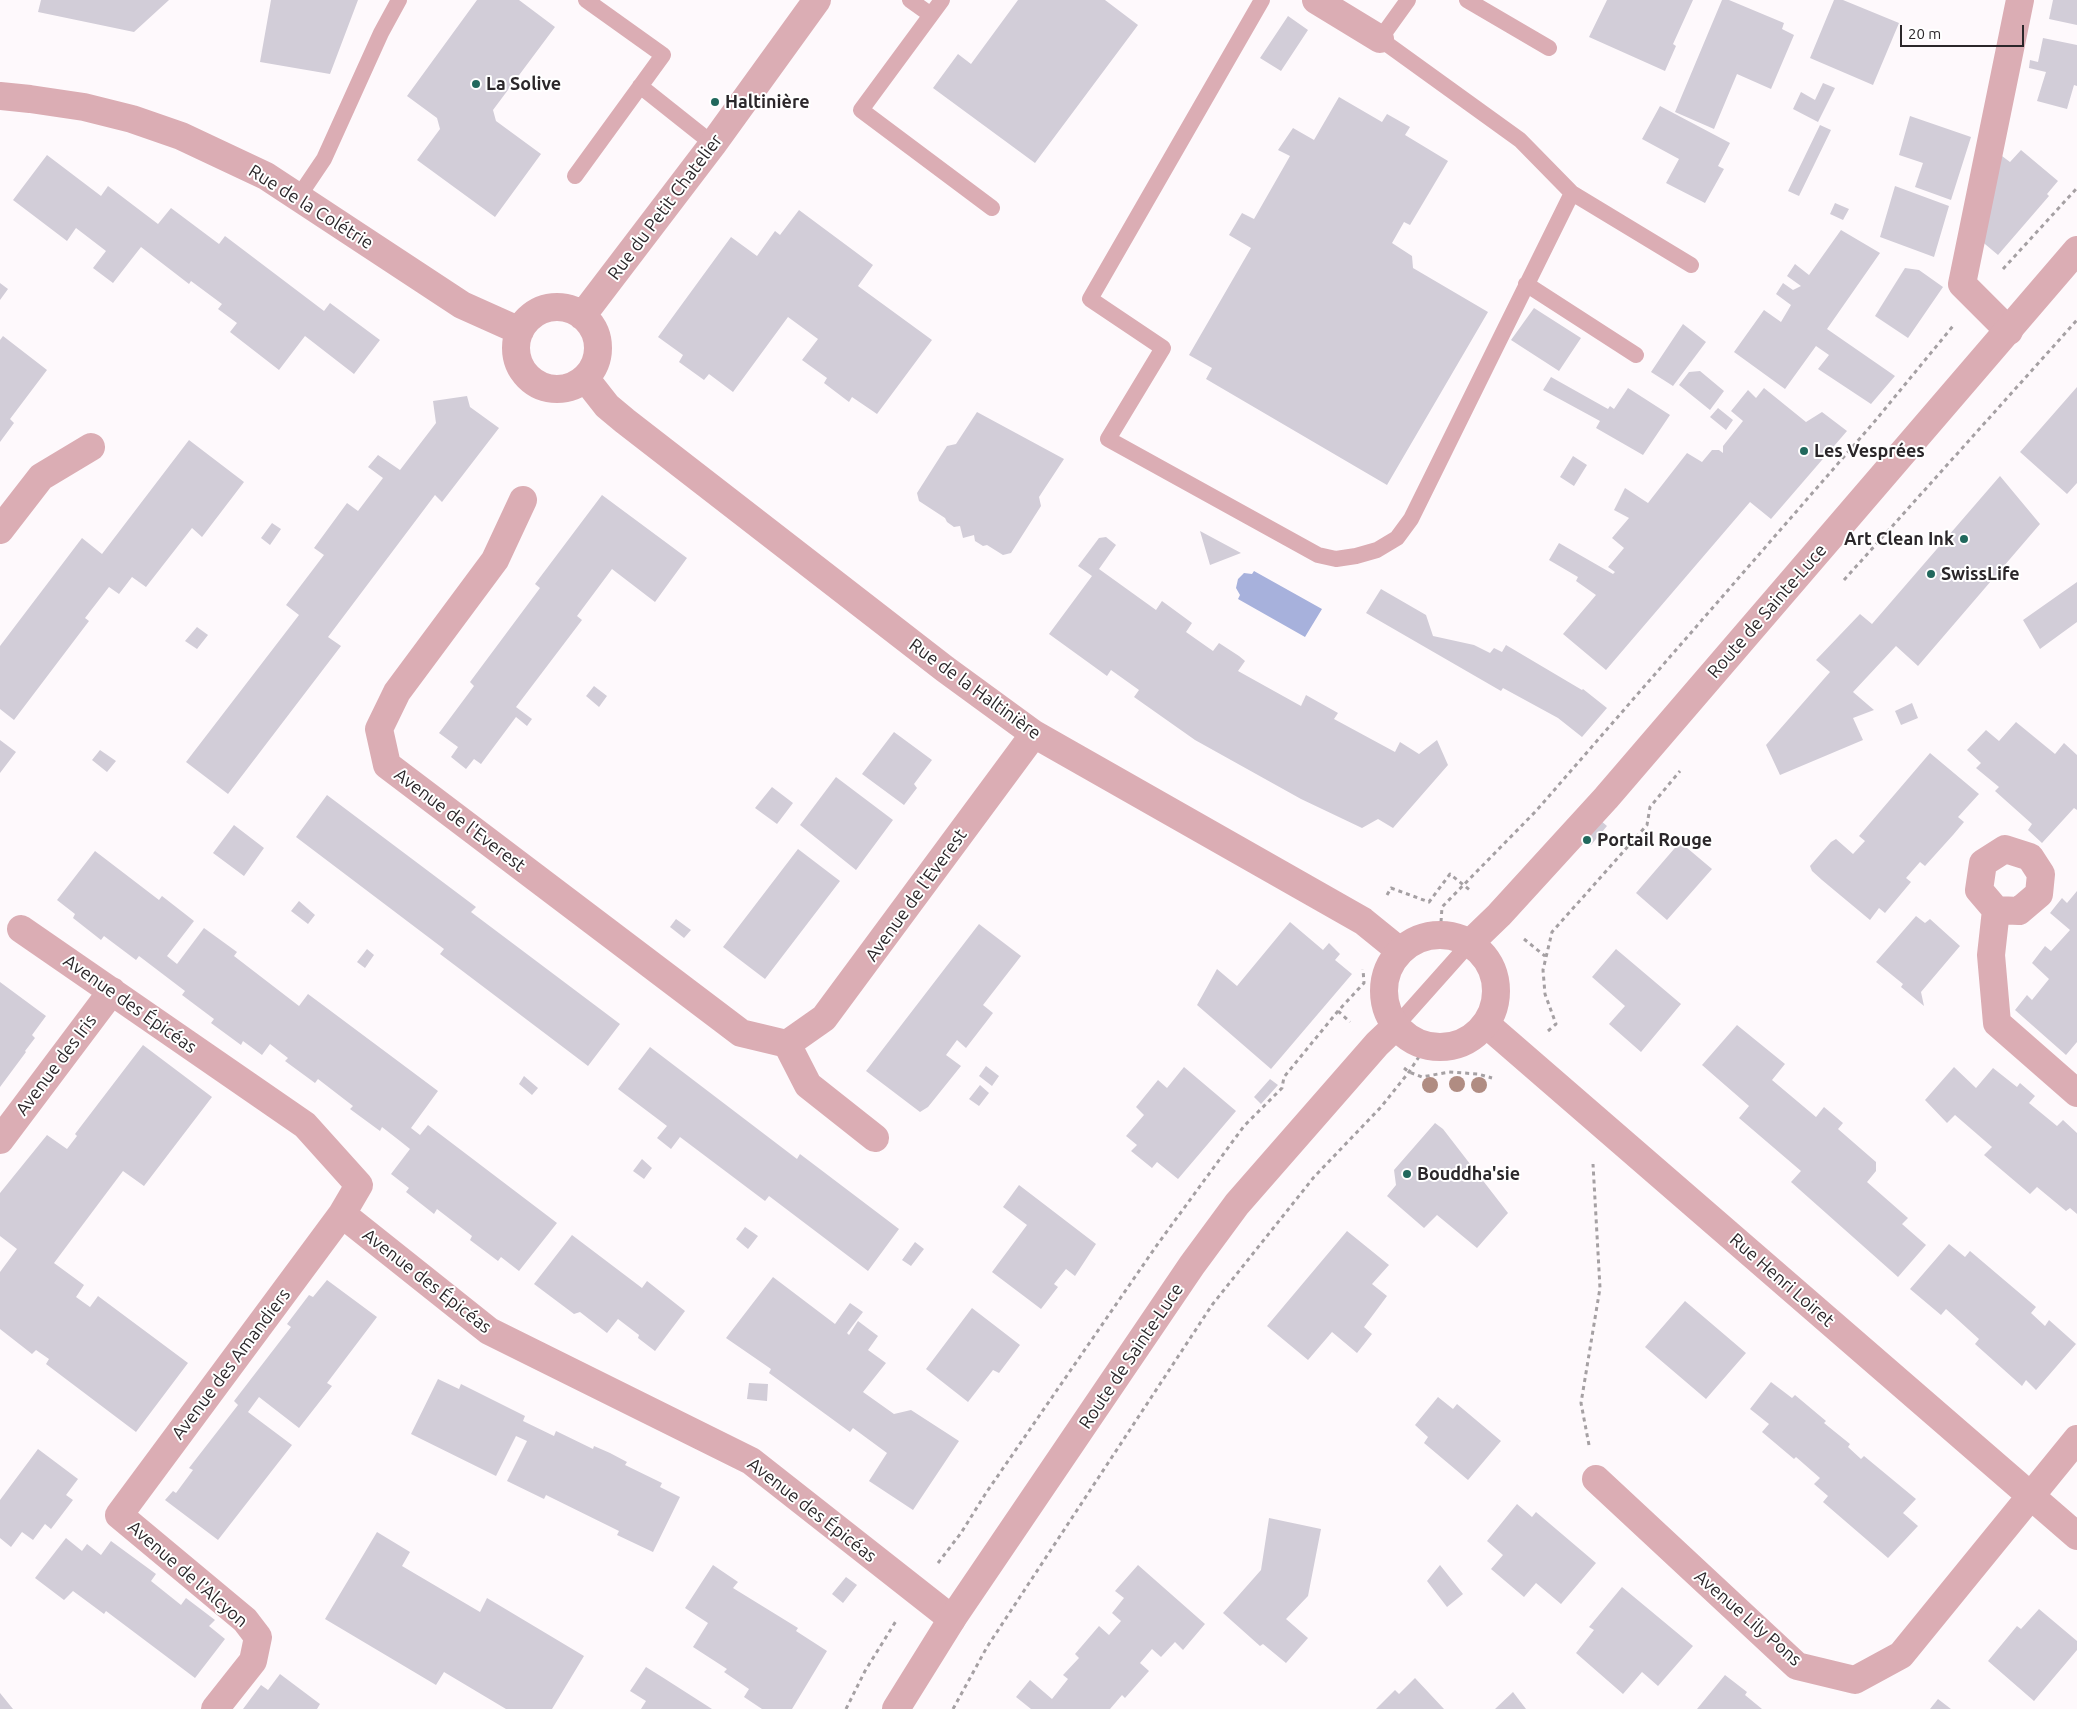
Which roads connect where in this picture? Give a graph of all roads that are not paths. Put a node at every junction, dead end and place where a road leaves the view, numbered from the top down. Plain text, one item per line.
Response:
1 (399, 0) edge
2 (586, 0) edge
3 (816, 0) edge
4 (910, 0) edge
5 (942, 0) edge
6 (1262, 0) edge
7 (1316, 0) edge
8 (1408, 0) edge
9 (1467, 0) edge
10 (2020, 0) edge
11 (931, 15) junction
12 (1380, 39) junction
13 (1549, 48) dead end
14 (640, 86) junction
15 (0, 96) edge
16 (713, 144) junction
17 (576, 176) dead end
18 (1572, 193) junction
19 (299, 196) junction
20 (992, 208) dead end
21 (2077, 250) edge
22 (1691, 265) dead end
23 (1526, 284) junction
24 (582, 316) junction
25 (520, 331) junction
26 (2009, 331) junction
27 (1636, 355) dead end
28 (585, 378) junction
29 (91, 448) dead end
30 (522, 500) dead end
31 (0, 530) edge
32 (1034, 734) junction
33 (1996, 910) dead end
34 (21, 929) dead end
35 (1470, 943) junction
36 (1400, 951) junction
37 (112, 991) junction
38 (1486, 1024) junction
39 (1396, 1026) junction
40 (787, 1044) junction
41 (2077, 1093) edge
42 (875, 1138) dead end
43 (0, 1140) edge
44 (342, 1214) junction
45 (2077, 1439) edge
46 (1596, 1479) road end
47 (2032, 1496) junction
48 (119, 1514) joint
49 (2077, 1536) edge
50 (952, 1619) junction
51 (215, 1709) edge
52 (896, 1709) edge

1 - 19 lane
2 - 14 lane
3 - 16 street, Rue du Petit Chatelier
4 - 11 lane
5 - 11 lane
6 - 23 lane
7 - 12 street
8 - 12 lane
9 - 13 lane
10 - 26 street
11 - 20 lane
12 - 18 lane
14 - 16 lane
14 - 17 lane
15 - 19 street, Rue de la Colétrie
16 - 24 street, Rue du Petit Chatelier
18 - 22 lane
18 - 23 lane
19 - 25 street, Rue de la Colétrie
21 - 26 street, Route de Sainte-Luce
23 - 27 lane
24 - 25 street
24 - 28 street
25 - 28 street
26 - 35 street, Route de Sainte-Luce
28 - 32 street, Rue de la Haltinière
29 - 31 street
30 - 40 street, Avenue de l'Everest
32 - 36 street, Rue de la Haltinière
32 - 40 street, Avenue de l'Everest
33 - 41 street
34 - 37 street, Avenue des Épicéas
35 - 36 street
35 - 38 street
35 - 39 lane, Route de Sainte-Luce
36 - 39 street
37 - 43 street, Avenue des Iris
37 - 44 street, Avenue des Épicéas
38 - 39 street
38 - 47 street, Rue Henri Loiret
39 - 50 street, Route de Sainte-Luce
40 - 42 street
44 - 48 street, Avenue des Amandiers
44 - 50 street, Avenue des Épicéas
45 - 47 street, Avenue Lily Pons
46 - 47 street, Avenue Lily Pons
47 - 49 street, Rue Henri Loiret
48 - 51 street, Avenue de l'Alcyon
50 - 52 street, Route de Sainte-Luce

